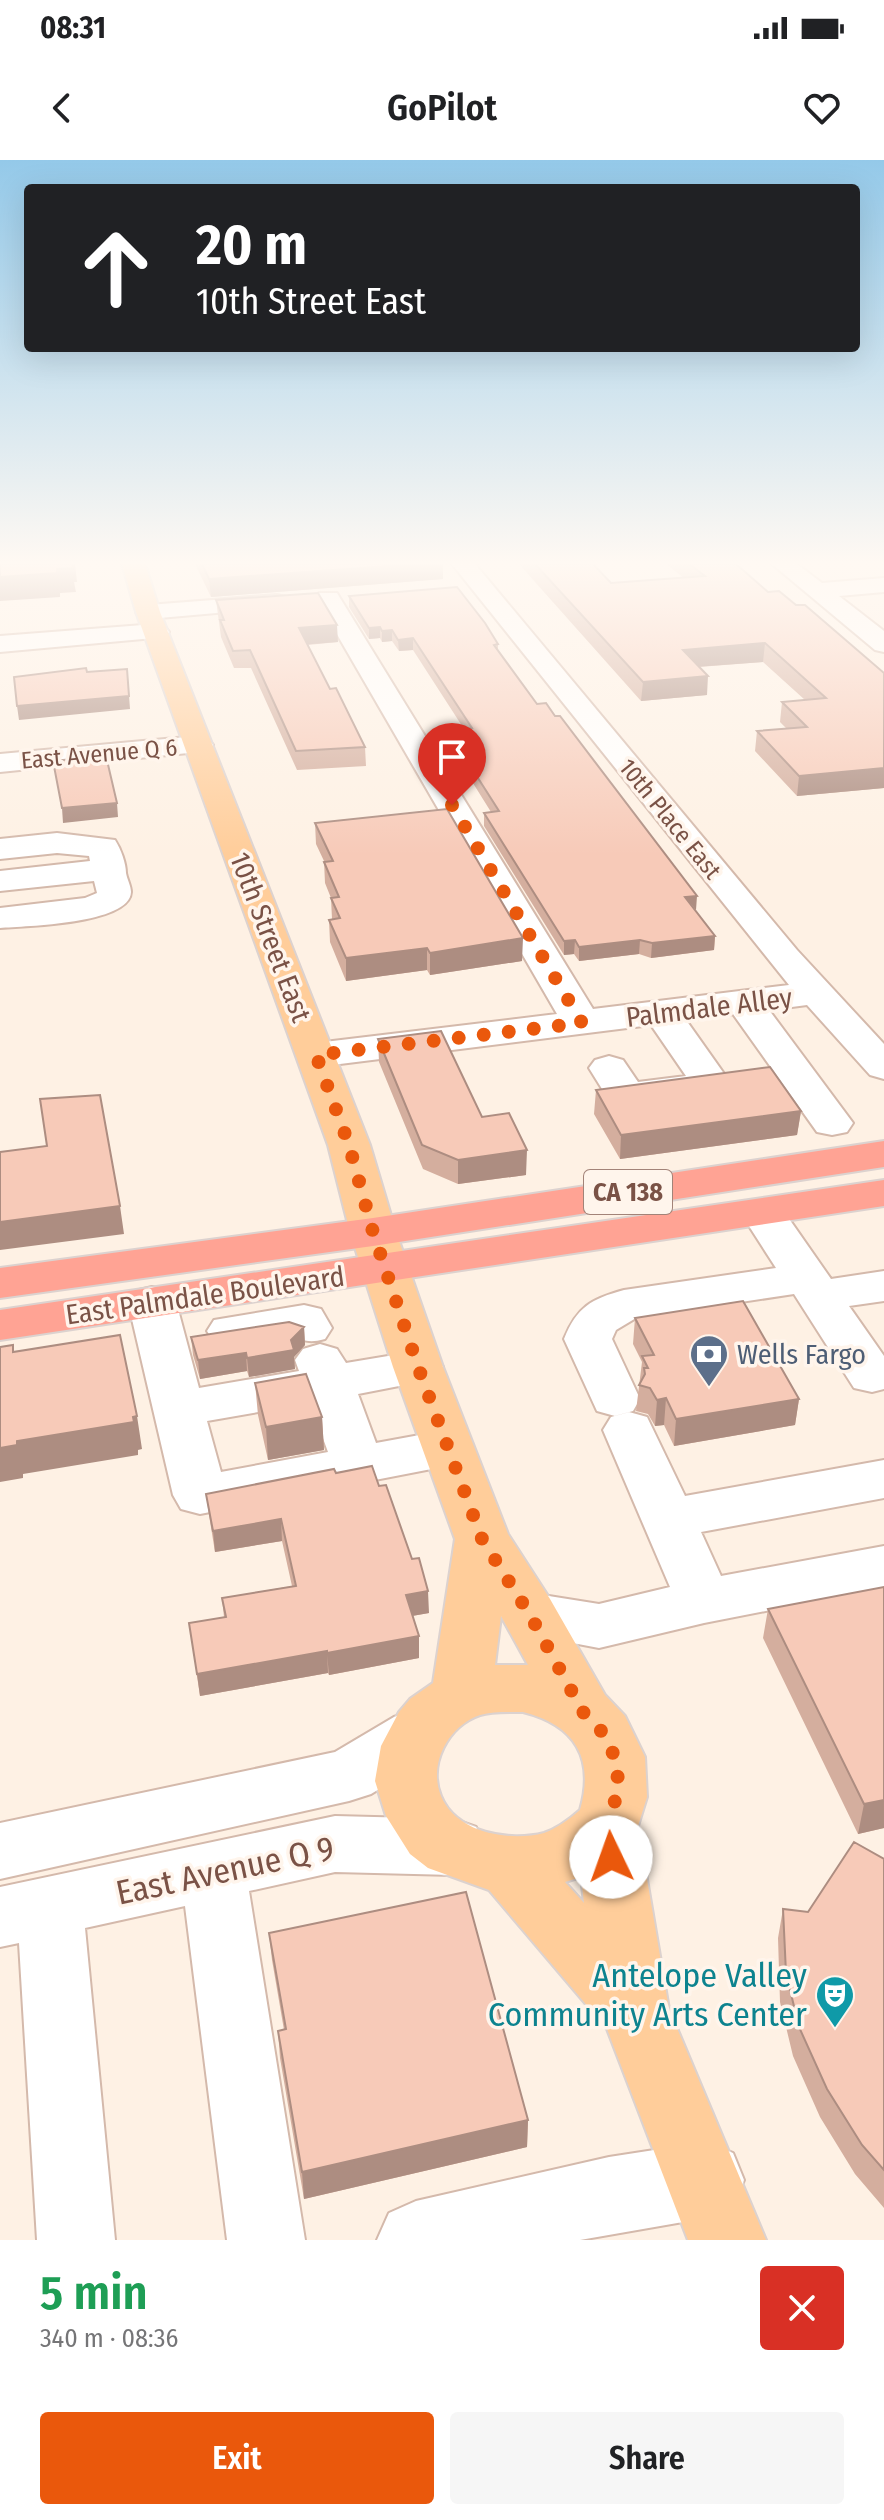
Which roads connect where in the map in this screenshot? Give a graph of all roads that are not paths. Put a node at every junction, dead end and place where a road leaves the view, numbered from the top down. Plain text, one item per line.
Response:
1 (167, 661) edge
2 (379, 661) edge
3 (533, 661) edge
4 (198, 745) junction
5 (0, 763) edge
6 (0, 849) edge
7 (111, 869) junction
8 (0, 881) edge
9 (0, 918) edge
10 (815, 993) junction
11 (744, 1003) junction
12 (662, 1013) junction
13 (582, 1023) junction
14 (316, 1055) junction
15 (884, 1067) edge
16 (609, 1068) dead end
17 (832, 1123) dead end
18 (884, 1154) edge
19 (884, 1193) edge
20 (762, 1212) junction
21 (379, 1250) junction
22 (0, 1283) edge
23 (884, 1286) edge
24 (813, 1287) junction
25 (157, 1322) junction
26 (0, 1325) edge
27 (292, 1346) junction
28 (231, 1361) junction
29 (418, 1367) junction
30 (880, 1382) edge
31 (178, 1409) junction
32 (447, 1448) junction
33 (358, 1464) junction
34 (884, 1479) edge
35 (668, 1519) junction
36 (482, 1539) junction
37 (884, 1567) edge
38 (704, 1601) junction
39 (530, 1615) junction
40 (583, 1712) junction
41 (438, 1716) junction
42 (606, 1827) junction
43 (0, 1851) edge
44 (480, 1856) junction
45 (213, 1870) junction
46 (25, 1912) edge
47 (634, 2009) junction
48 (717, 2210) edge
49 (76, 2240) edge
50 (266, 2240) edge
51 (416, 2240) edge

1 - 4 main road, 10th Street East
2 - 13 street
3 - 10 street, 10th Place East
4 - 5 street, East Avenue Q 6
4 - 14 main road, 10th Street East
6 - 7 street
7 - 8 street
7 - 9 street
10 - 11 street, Palmdale Alley
10 - 15 street, 10th Place East
11 - 12 street, Palmdale Alley
11 - 17 street
12 - 13 street, Palmdale Alley
12 - 16 street
13 - 14 street, Palmdale Alley
14 - 21 main road, 10th Street East
18 - 21 highway, East Palmdale Boulevard / CA 138
19 - 20 highway, East Palmdale Boulevard / CA 138
20 - 21 highway, East Palmdale Boulevard / CA 138
20 - 24 street
21 - 22 highway, East Palmdale Boulevard / CA 138
21 - 27 highway, East Palmdale Boulevard / CA 138
21 - 29 main road, 10th Street East
23 - 24 street
24 - 30 street
24 - 35 street
25 - 26 highway, East Palmdale Boulevard / CA 138
25 - 27 highway, East Palmdale Boulevard / CA 138
25 - 28 street
25 - 31 street
27 - 28 street
27 - 28 street
27 - 29 street
27 - 33 street
28 - 31 street
29 - 32 main road, 10th Street East
31 - 33 street
32 - 33 street
32 - 36 main road, 10th Street East
34 - 35 street
35 - 38 street
36 - 39 main road, 10th Street East
36 - 41 main road, 10th Street East
37 - 38 street
38 - 39 street
39 - 40 main road, 10th Street East
40 - 41 main road
40 - 42 main road
41 - 43 street
41 - 44 main road
42 - 44 main road
42 - 47 main road
44 - 45 street, East Avenue Q 9
44 - 47 main road
45 - 46 street, East Avenue Q 9
45 - 50 street
46 - 49 street
47 - 48 main road
48 - 51 street

